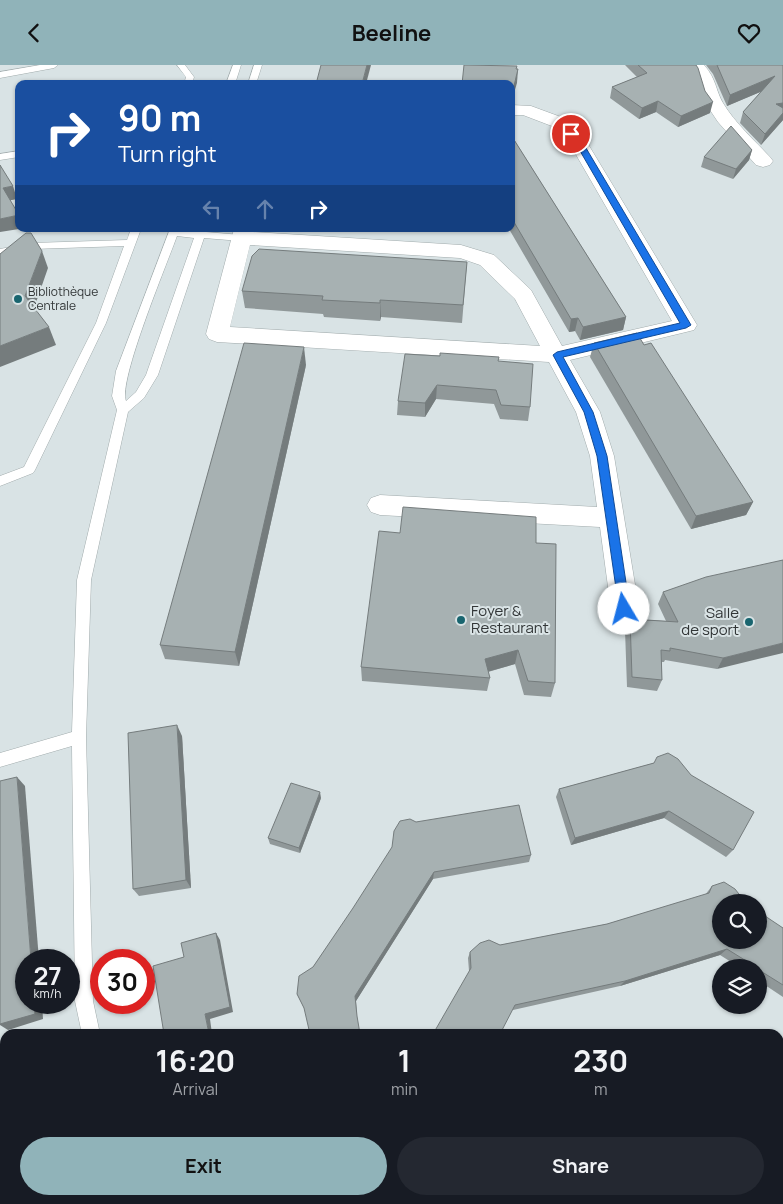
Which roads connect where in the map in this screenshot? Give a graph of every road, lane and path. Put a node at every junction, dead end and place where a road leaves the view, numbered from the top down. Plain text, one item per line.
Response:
1 (54, 65) edge
2 (182, 65) edge
3 (237, 65) edge
4 (258, 65) edge
5 (695, 65) edge
6 (0, 75) edge
7 (189, 80) edge
8 (231, 80) edge
9 (253, 80) edge
10 (515, 110) edge
11 (15, 154) edge
12 (0, 157) edge
13 (763, 161) dead end
14 (135, 232) edge
15 (175, 232) edge
16 (201, 232) edge
17 (243, 233) edge
18 (131, 243) junction
19 (0, 252) edge
20 (557, 355) junction
21 (123, 410) junction
22 (0, 481) edge
23 (380, 505) dead end
24 (611, 518) junction
25 (624, 609) dead end
26 (79, 737) junction
27 (0, 760) edge
28 (90, 1029) edge

1 - 6 lane
2 - 7 lane
3 - 8 lane
4 - 9 lane
5 - 13 street
10 - 20 street
11 - 12 lane
14 - 18 lane
15 - 21 lane
16 - 17 lane
16 - 21 lane
17 - 20 street
17 - 20 street
18 - 19 lane
18 - 22 lane
20 - 24 street
21 - 26 lane
23 - 24 street
24 - 25 street
26 - 27 lane
26 - 28 lane

